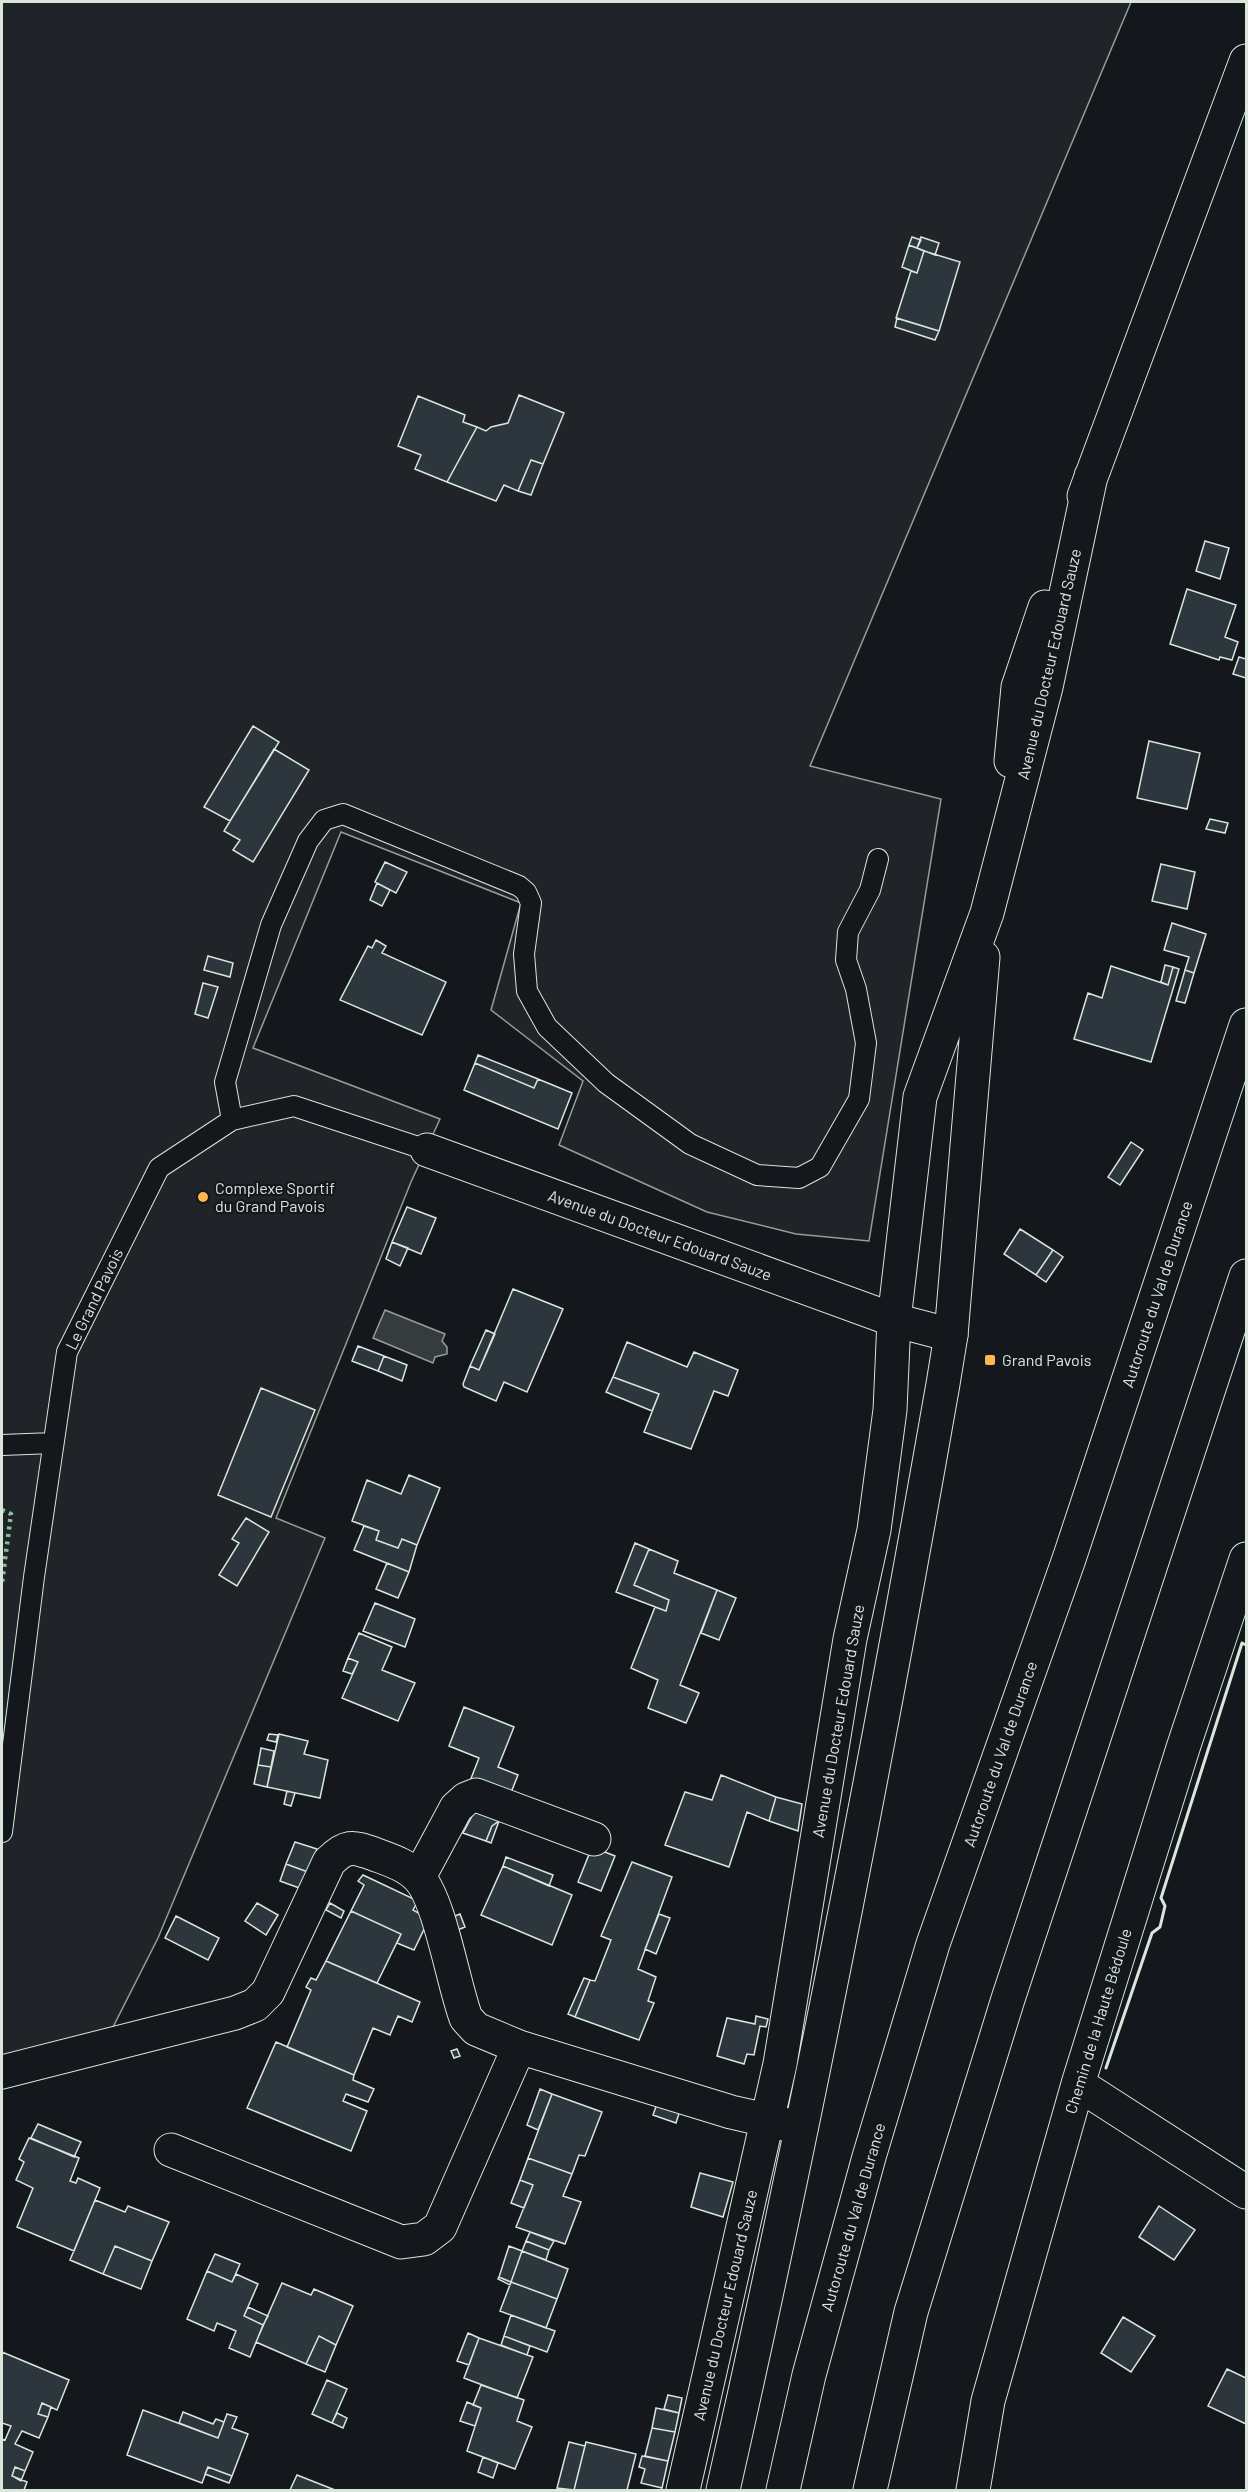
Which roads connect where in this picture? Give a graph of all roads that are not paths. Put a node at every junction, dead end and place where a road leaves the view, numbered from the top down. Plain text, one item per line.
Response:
1 (1246, 61) edge
2 (1246, 109) edge
3 (1133, 363) junction
4 (878, 859) dead end
5 (987, 913) junction
6 (1246, 1025) edge
7 (232, 1120) junction
8 (427, 1150) joint
9 (1246, 1276) edge
10 (894, 1320) junction
11 (951, 1335) junction
12 (54, 1443) junction
13 (2, 1445) edge
14 (1246, 1559) edge
15 (2, 1832) edge
16 (594, 1839) dead end
17 (419, 1877) junction
18 (519, 2047) junction
19 (2, 2072) edge
20 (1078, 2084) junction
21 (767, 2121) junction
22 (801, 2128) junction
23 (171, 2150) dead end
24 (1246, 2192) edge
25 (684, 2490) edge
26 (723, 2490) edge
27 (783, 2490) edge
28 (870, 2490) edge
29 (973, 2490) edge

1 - 3 main road, Avenue du Docteur Edouard Sauze
2 - 3 main road, Avenue du Docteur Edouard Sauze
3 - 5 main road, Avenue du Docteur Edouard Sauze
4 - 7 lane
5 - 10 main road, Avenue du Docteur Edouard Sauze
5 - 11 main road, Avenue du Docteur Edouard Sauze
6 - 27 main road, Autoroute du Val de Durance
7 - 8 lane, Le Grand Pavois
7 - 12 lane, Le Grand Pavois
8 - 10 main road, Avenue du Docteur Edouard Sauze
9 - 28 main road
10 - 11 main road, Avenue du Docteur Edouard Sauze
10 - 21 main road, Avenue du Docteur Edouard Sauze
11 - 22 main road, Avenue du Docteur Edouard Sauze
12 - 13 lane
12 - 15 lane, Le Grand Pavois
14 - 20 main road, Chemin de la Haute Bédoule
16 - 17 main road
17 - 18 main road
17 - 19 main road
18 - 21 main road
18 - 23 main road
20 - 24 main road
20 - 29 main road, Chemin de la Haute Bédoule
21 - 22 main road
21 - 25 main road, Avenue du Docteur Edouard Sauze
22 - 26 main road, Avenue du Docteur Edouard Sauze

